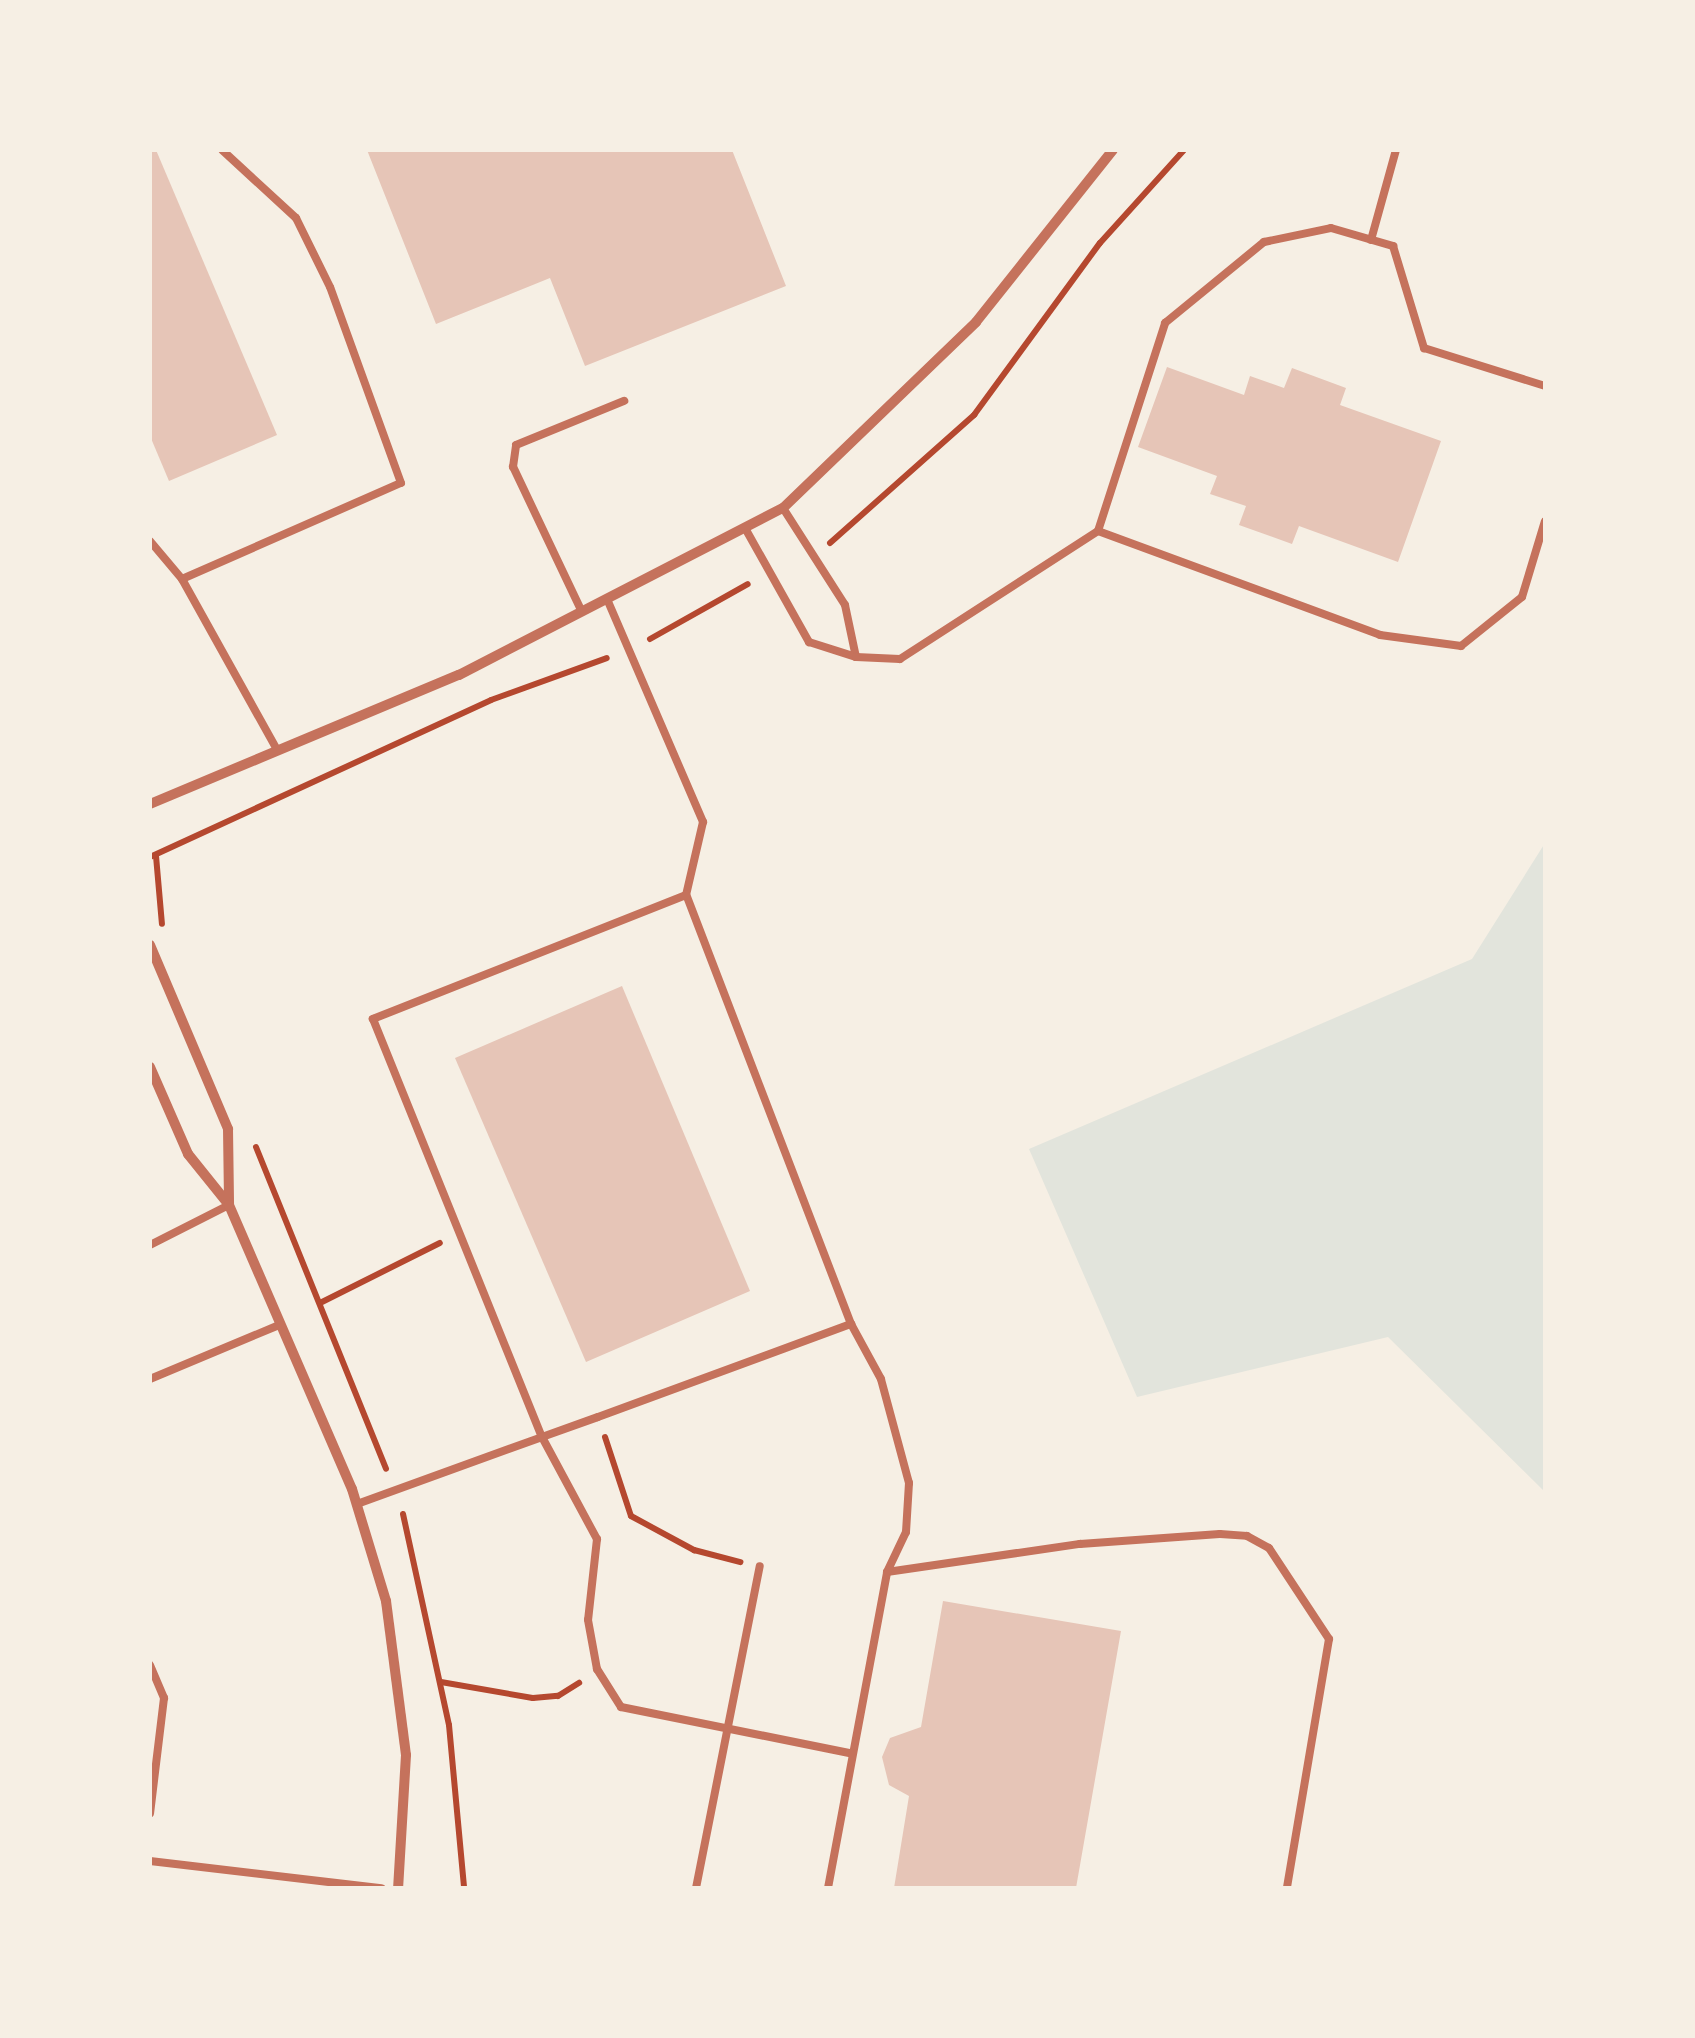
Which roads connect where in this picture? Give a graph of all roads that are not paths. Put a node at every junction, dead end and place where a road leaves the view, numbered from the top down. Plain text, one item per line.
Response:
1 (222, 150) edge
2 (1112, 150) edge
3 (1396, 150) edge
4 (1370, 240) junction
5 (1545, 386) edge
6 (624, 400) dead end
7 (783, 508) junction
8 (1545, 521) edge
9 (745, 528) junction
10 (1098, 532) junction
11 (150, 541) edge
12 (182, 579) junction
13 (607, 599) junction
14 (582, 612) junction
15 (856, 657) junction
16 (276, 748) junction
17 (150, 804) edge
18 (686, 895) junction
19 (150, 945) edge
20 (150, 1067) edge
21 (229, 1205) junction
22 (150, 1245) edge
23 (852, 1324) junction
24 (279, 1325) junction
25 (150, 1379) edge
26 (542, 1437) junction
27 (357, 1504) junction
28 (760, 1566) road end
29 (886, 1572) junction
30 (150, 1665) edge
31 (726, 1729) junction
32 (850, 1752) junction
33 (150, 1813) edge
34 (150, 1861) edge
35 (382, 1888) edge
36 (398, 1888) edge
37 (696, 1888) edge
38 (828, 1888) edge
39 (1287, 1888) edge

1 - 12 lane
2 - 7 street
3 - 4 lane
4 - 5 lane
4 - 10 lane
6 - 14 lane
7 - 9 street
7 - 15 lane
8 - 10 lane
9 - 13 street
9 - 15 lane
10 - 15 lane
11 - 12 lane
12 - 16 lane
13 - 14 street
13 - 18 lane
14 - 16 street
16 - 17 street
18 - 23 lane
18 - 26 lane
19 - 21 street
20 - 21 street
21 - 22 lane
21 - 24 street
23 - 26 lane
23 - 29 lane
24 - 25 lane
24 - 27 street
26 - 27 lane
26 - 31 lane
27 - 36 street
28 - 31 lane
29 - 32 lane
29 - 39 lane
30 - 33 lane
31 - 32 lane
31 - 37 lane
32 - 38 lane
34 - 35 lane

